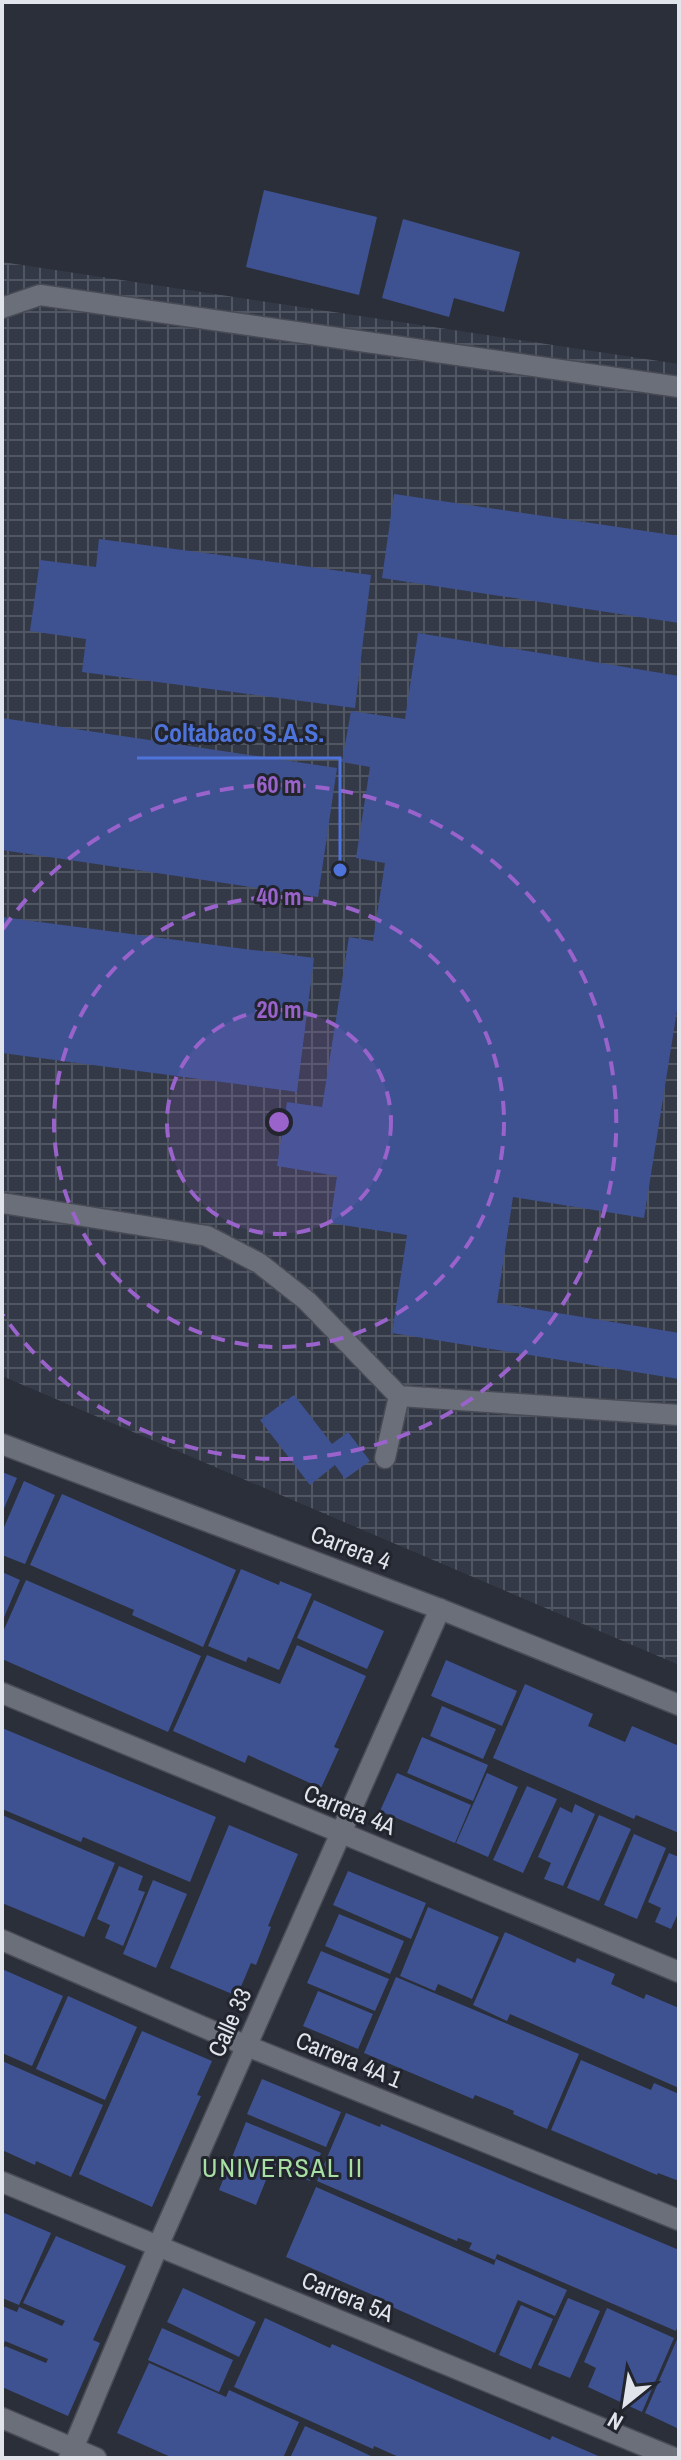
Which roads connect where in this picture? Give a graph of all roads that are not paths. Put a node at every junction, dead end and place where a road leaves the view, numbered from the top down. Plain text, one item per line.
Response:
1 (2, 308) edge
2 (679, 387) edge
3 (2, 1203) edge
4 (399, 1396) junction
5 (679, 1415) edge
6 (2, 1444) edge
7 (385, 1458) dead end
8 (440, 1609) junction
9 (2, 1693) edge
10 (679, 1705) edge
11 (340, 1832) junction
12 (2, 1940) edge
13 (679, 1972) edge
14 (247, 2046) junction
15 (2, 2182) edge
16 (679, 2220) edge
17 (158, 2246) junction
18 (2, 2418) edge
19 (71, 2453) edge
20 (96, 2458) edge
21 (674, 2458) edge

1 - 2 street
3 - 4 street
4 - 5 street
4 - 7 street
6 - 8 street, Carrera 4
8 - 10 street, Carrera 4
8 - 11 street, Calle 33
9 - 11 street, Carrera 4A
11 - 13 street, Carrera 4A
11 - 14 street, Calle 33
12 - 14 street, Carrera 4A 1
14 - 16 street, Carrera 4A 1
14 - 17 street, Calle 33
15 - 17 street, Carrera 5A
17 - 19 street, Calle 33
17 - 21 street, Carrera 5A
18 - 19 street
19 - 20 street

